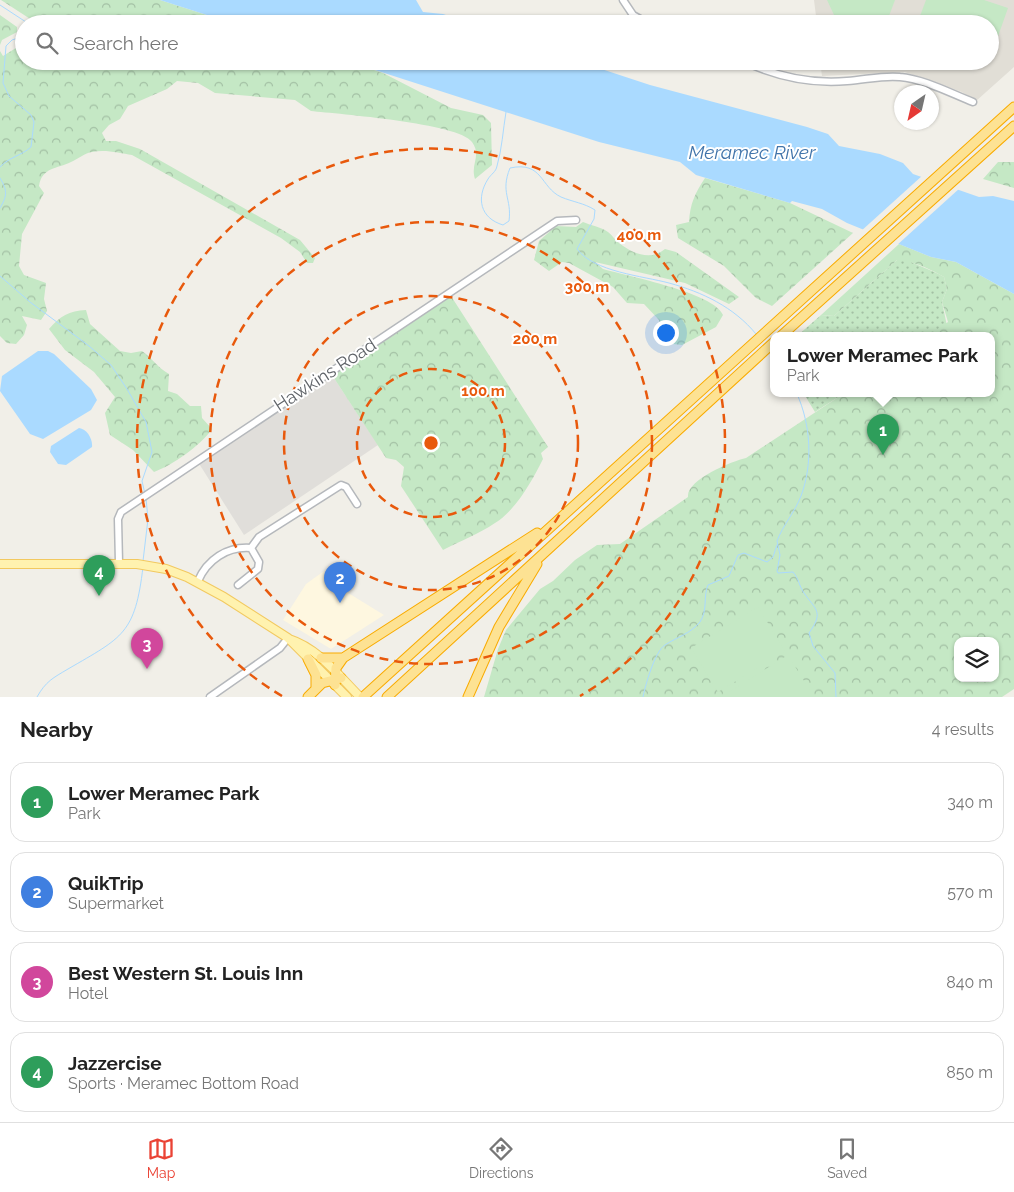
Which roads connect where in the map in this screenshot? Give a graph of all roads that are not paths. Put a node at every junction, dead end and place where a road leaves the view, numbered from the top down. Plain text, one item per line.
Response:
1 (623, 0) edge
2 (634, 15) edge
3 (766, 70) edge
4 (972, 102) dead end
5 (1014, 107) edge
6 (1014, 126) edge
7 (576, 220) dead end
8 (785, 332) edge
9 (770, 346) edge
10 (357, 504) dead end
11 (554, 523) junction
12 (251, 548) junction
13 (541, 557) junction
14 (119, 563) junction
15 (0, 564) edge
16 (198, 581) junction
17 (238, 585) dead end
18 (288, 638) junction
19 (321, 658) junction
20 (344, 658) junction
21 (308, 659) junction
22 (337, 680) junction
23 (316, 687) junction
24 (210, 697) edge
25 (308, 697) edge
26 (347, 697) edge
27 (361, 697) edge
28 (387, 697) edge
29 (468, 697) edge

1 - 2 street
3 - 4 street
5 - 11 highway
6 - 8 highway
7 - 14 street, Hawkins Road
9 - 13 highway
10 - 12 street
11 - 20 highway
11 - 27 highway
12 - 16 street
12 - 17 street
13 - 28 highway
13 - 29 highway
14 - 15 main road
14 - 16 main road
16 - 18 main road
18 - 19 main road
18 - 21 main road
18 - 24 street
19 - 20 highway
19 - 22 main road
20 - 22 highway
21 - 22 main road
21 - 23 highway
22 - 23 highway
22 - 26 main road
22 - 27 main road
23 - 25 highway

